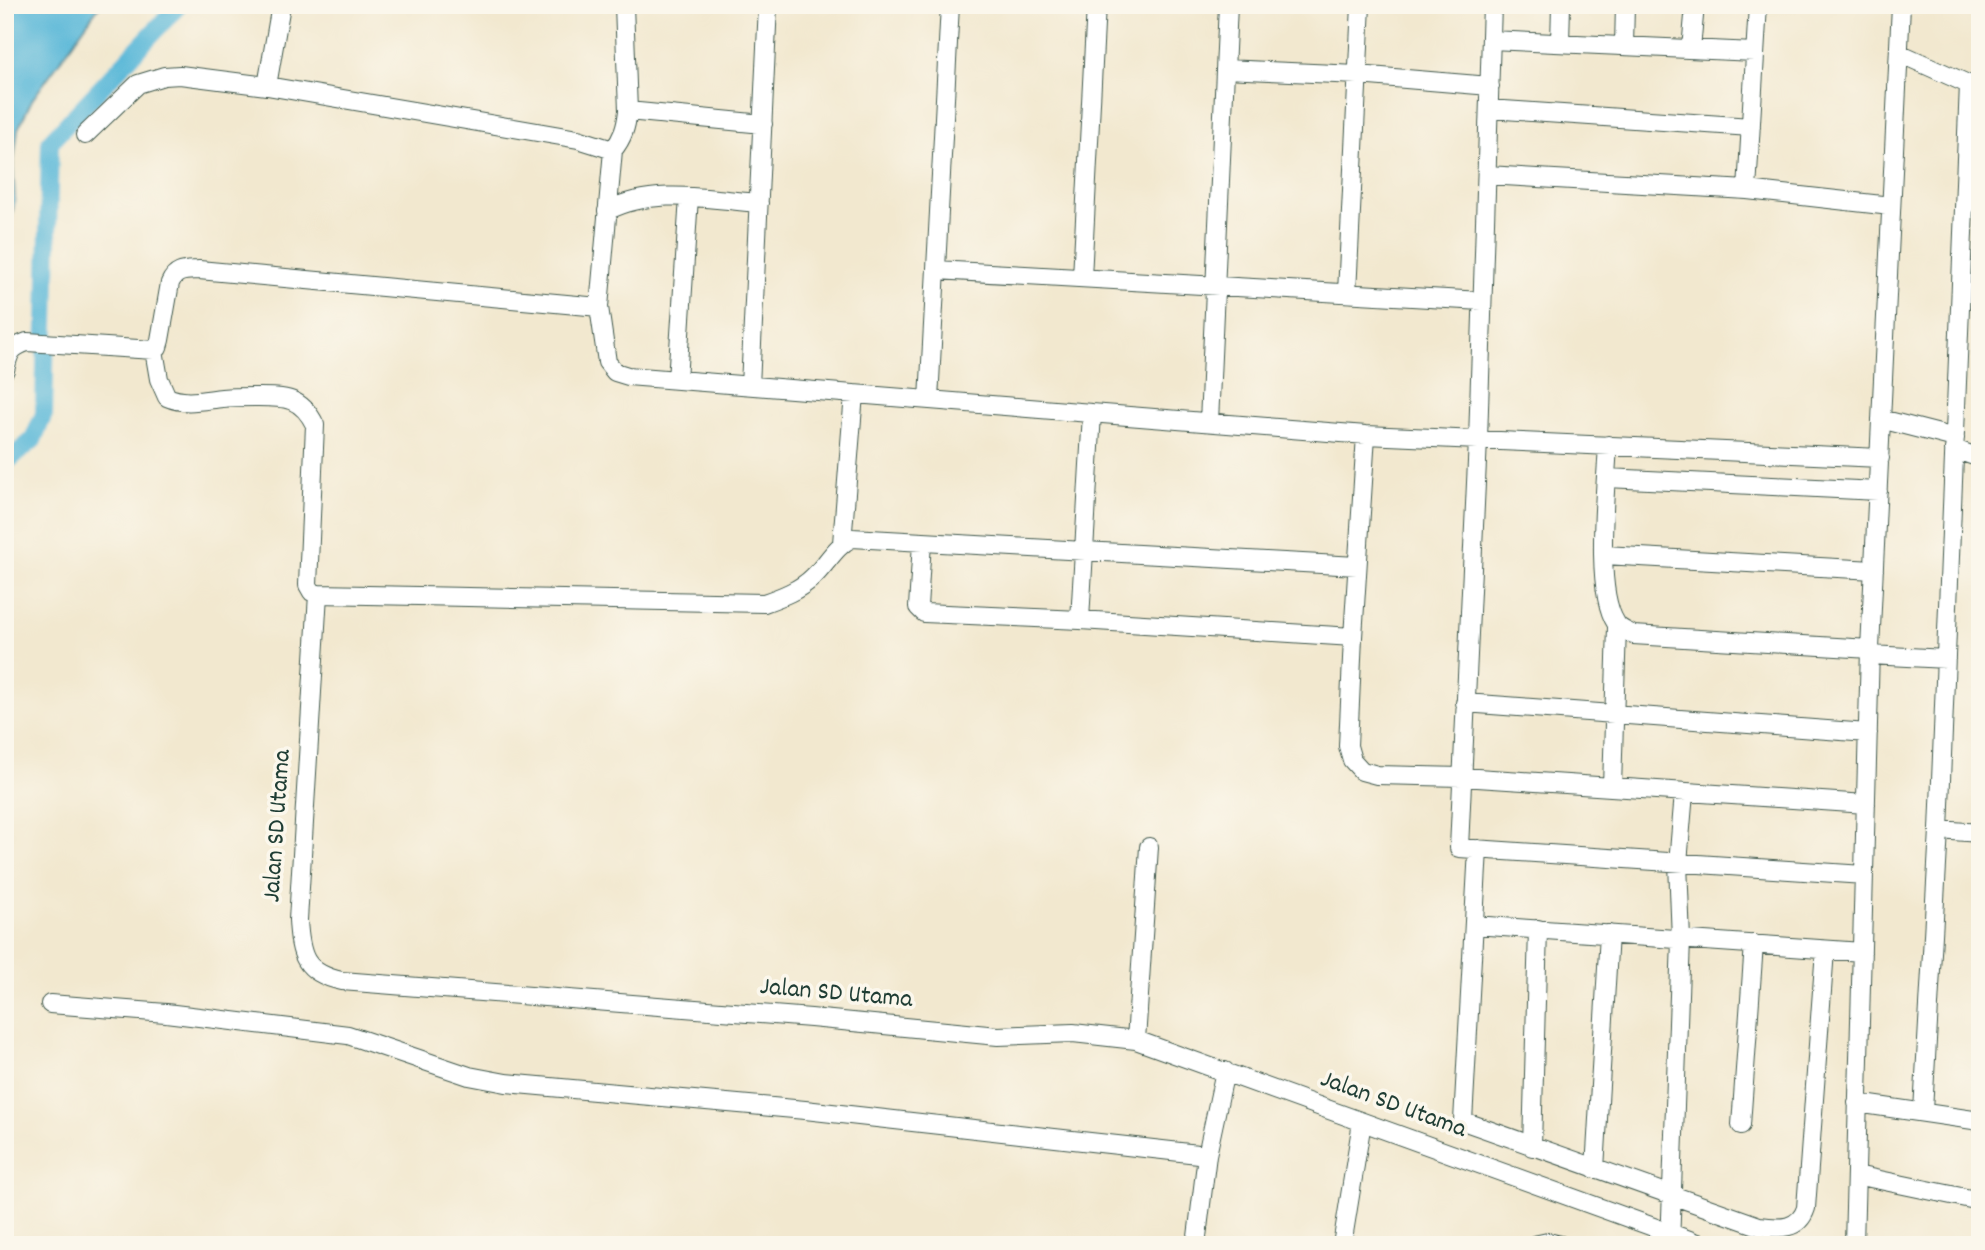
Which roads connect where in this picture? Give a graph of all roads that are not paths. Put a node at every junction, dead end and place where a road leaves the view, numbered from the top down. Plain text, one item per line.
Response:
1 (281, 5) edge
2 (624, 5) edge
3 (950, 5) edge
4 (1096, 5) edge
5 (1227, 5) edge
6 (1361, 5) edge
7 (1492, 5) edge
8 (1561, 5) edge
9 (1625, 5) edge
10 (1695, 5) edge
11 (1758, 5) edge
12 (1900, 5) edge
13 (764, 6) edge
14 (1491, 40) junction
15 (1560, 43) junction
16 (1624, 46) junction
17 (1691, 49) junction
18 (1755, 52) junction
19 (1899, 53) junction
20 (1225, 69) junction
21 (1359, 75) junction
22 (267, 86) junction
23 (1490, 86) junction
24 (1974, 87) edge
25 (1489, 109) junction
26 (628, 111) junction
27 (763, 124) junction
28 (1751, 127) junction
29 (85, 135) dead end
30 (613, 150) junction
31 (1487, 174) junction
32 (1747, 190) junction
33 (690, 197) junction
34 (759, 203) junction
35 (1891, 206) junction
36 (607, 211) junction
37 (936, 270) junction
38 (1082, 278) junction
39 (1215, 286) junction
40 (1347, 293) junction
41 (1482, 301) junction
42 (599, 307) junction
43 (154, 349) junction
44 (5, 370) edge
45 (677, 380) junction
46 (750, 386) junction
47 (854, 394) junction
48 (929, 400) junction
49 (1092, 413) junction
50 (1881, 419) junction
51 (1209, 422) junction
52 (1366, 435) junction
53 (1478, 440) junction
54 (1954, 444) junction
55 (1608, 445) junction
56 (1880, 458) junction
57 (1980, 458) edge
58 (1607, 478) junction
59 (1878, 491) junction
60 (922, 542) junction
61 (842, 543) junction
62 (1085, 551) junction
63 (1604, 555) junction
64 (1357, 566) junction
65 (1874, 570) junction
66 (318, 593) junction
67 (1080, 620) junction
68 (1618, 627) junction
69 (1353, 637) junction
70 (1870, 652) junction
71 (1946, 659) junction
72 (1465, 703) junction
73 (1615, 715) junction
74 (1868, 733) junction
75 (1462, 778) junction
76 (1612, 787) junction
77 (1684, 793) junction
78 (1866, 804) junction
79 (1939, 830) junction
80 (1980, 833) edge
81 (1149, 847) dead end
82 (1478, 849) junction
83 (1678, 863) junction
84 (1864, 875) junction
85 (1474, 925) junction
86 (1538, 929) junction
87 (1609, 934) junction
88 (1681, 940) junction
89 (1754, 944) junction
90 (1825, 950) junction
91 (1862, 952) junction
92 (50, 1004) dead end
93 (1136, 1040) junction
94 (1225, 1071) junction
95 (1857, 1103) junction
96 (1923, 1111) junction
97 (1980, 1121) edge
98 (1362, 1122) junction
99 (1741, 1125) dead end
100 (1532, 1147) junction
101 (1207, 1155) junction
102 (1595, 1169) junction
103 (1856, 1175) junction
104 (1672, 1195) junction
105 (1980, 1201) edge
106 (1671, 1239) edge
107 (1196, 1245) edge
108 (1342, 1245) edge
109 (1534, 1245) edge
110 (1561, 1245) edge
111 (1703, 1245) edge
112 (1854, 1245) edge

1 - 22 street
2 - 26 street
3 - 37 street
4 - 38 street
5 - 20 street
6 - 21 street
7 - 14 street
8 - 15 street
9 - 16 street
10 - 17 street
11 - 18 street
12 - 19 street
13 - 27 street
14 - 15 street
14 - 23 street
15 - 16 street
16 - 17 street
17 - 18 street
18 - 28 street
19 - 24 street
19 - 35 street
20 - 21 street
20 - 39 street
21 - 23 street
21 - 40 street
22 - 29 street
22 - 30 street
23 - 25 street
24 - 54 street
25 - 28 street
25 - 31 street
26 - 27 street
26 - 30 street
27 - 34 street
28 - 32 street
30 - 36 street
31 - 32 street
31 - 41 street
32 - 35 street
33 - 34 street
33 - 36 street
33 - 45 street
34 - 46 street
35 - 50 street
36 - 42 street
37 - 38 street
37 - 48 street
38 - 39 street
39 - 40 street
39 - 51 street
40 - 41 street
41 - 53 street
42 - 43 street
42 - 45 street
43 - 44 street
43 - 66 street
45 - 46 street
46 - 47 street
47 - 48 street
47 - 61 street
48 - 49 street
49 - 51 street
49 - 62 street
50 - 54 street
50 - 56 street
51 - 52 street
52 - 53 street
52 - 64 street
53 - 55 street
53 - 72 street
54 - 57 street
54 - 71 street
55 - 56 street
55 - 58 street
56 - 59 street
58 - 59 street
58 - 63 street
59 - 65 street
60 - 61 street
60 - 62 street
60 - 67 street
61 - 66 street
62 - 64 street
62 - 67 street
63 - 65 street
63 - 68 street
64 - 69 street
65 - 70 street
66 - 93 street, Jalan SD Utama
67 - 69 street
68 - 70 street
68 - 73 street
69 - 75 street
70 - 71 street
70 - 74 street
71 - 79 street
72 - 73 street
72 - 75 street
73 - 74 street
73 - 76 street
74 - 78 street
75 - 76 street
75 - 82 street
76 - 77 street
77 - 78 street
77 - 83 street
78 - 84 street
79 - 80 street
79 - 96 street
81 - 93 street
82 - 83 street
82 - 85 street
83 - 84 street
83 - 88 street
84 - 91 street
85 - 86 street
85 - 100 street
86 - 87 street
86 - 100 street
87 - 88 street
87 - 102 street
88 - 89 street
88 - 104 street
89 - 90 street
89 - 99 street
90 - 91 street
90 - 104 street
91 - 95 street
92 - 101 street
93 - 94 street, Jalan SD Utama
94 - 98 street, Jalan SD Utama
94 - 101 street
95 - 96 street
95 - 103 street
96 - 97 street
98 - 106 street, Jalan SD Utama
98 - 108 street
100 - 102 street
101 - 107 street
102 - 104 street
103 - 105 street
103 - 112 street
104 - 106 street
106 - 111 street, Jalan SD Utama
109 - 110 street

